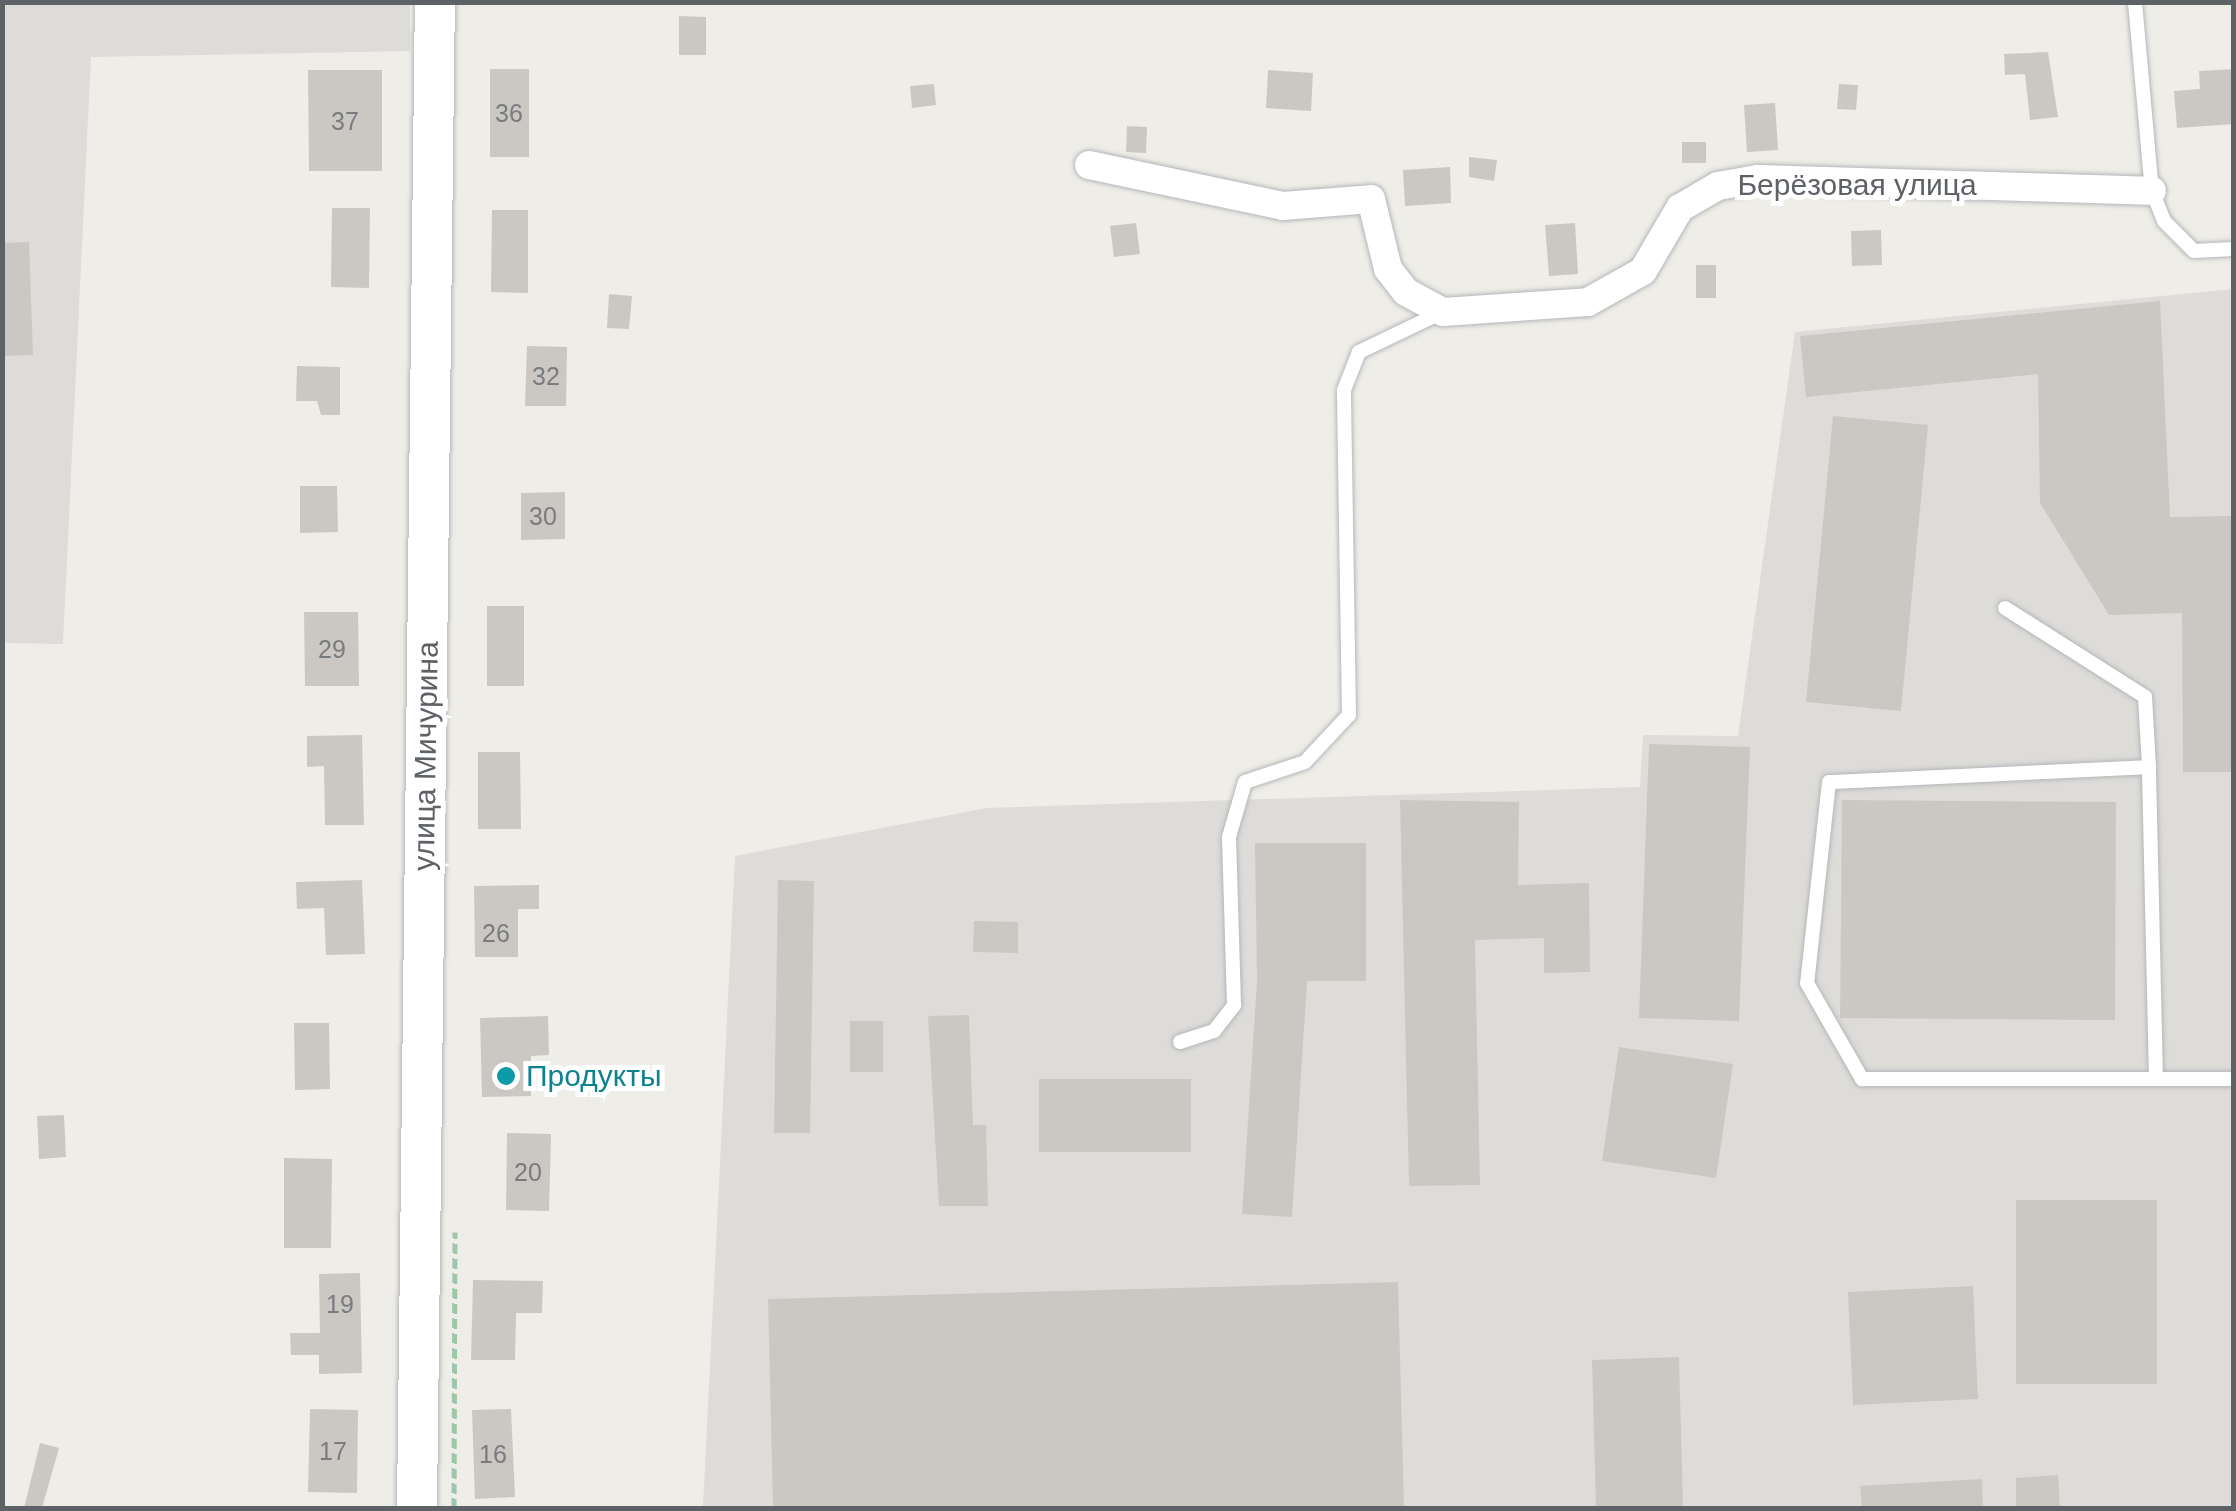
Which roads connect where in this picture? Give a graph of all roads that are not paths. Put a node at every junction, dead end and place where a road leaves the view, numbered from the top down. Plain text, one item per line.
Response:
1 (434, 2) edge
2 (2135, 2) edge
3 (1089, 165) dead end
4 (2152, 190) junction
5 (2234, 250) edge
6 (1443, 312) junction
7 (2005, 608) dead end
8 (2149, 767) junction
9 (1180, 1042) dead end
10 (2156, 1078) junction
11 (2234, 1078) edge
12 (417, 1508) edge

1 - 12 street, улица Мичурина
2 - 4 lane
3 - 6 street
4 - 5 lane
4 - 6 street, Берёзовая улица
6 - 9 lane
7 - 8 lane
8 - 10 lane
8 - 10 lane
10 - 11 lane

